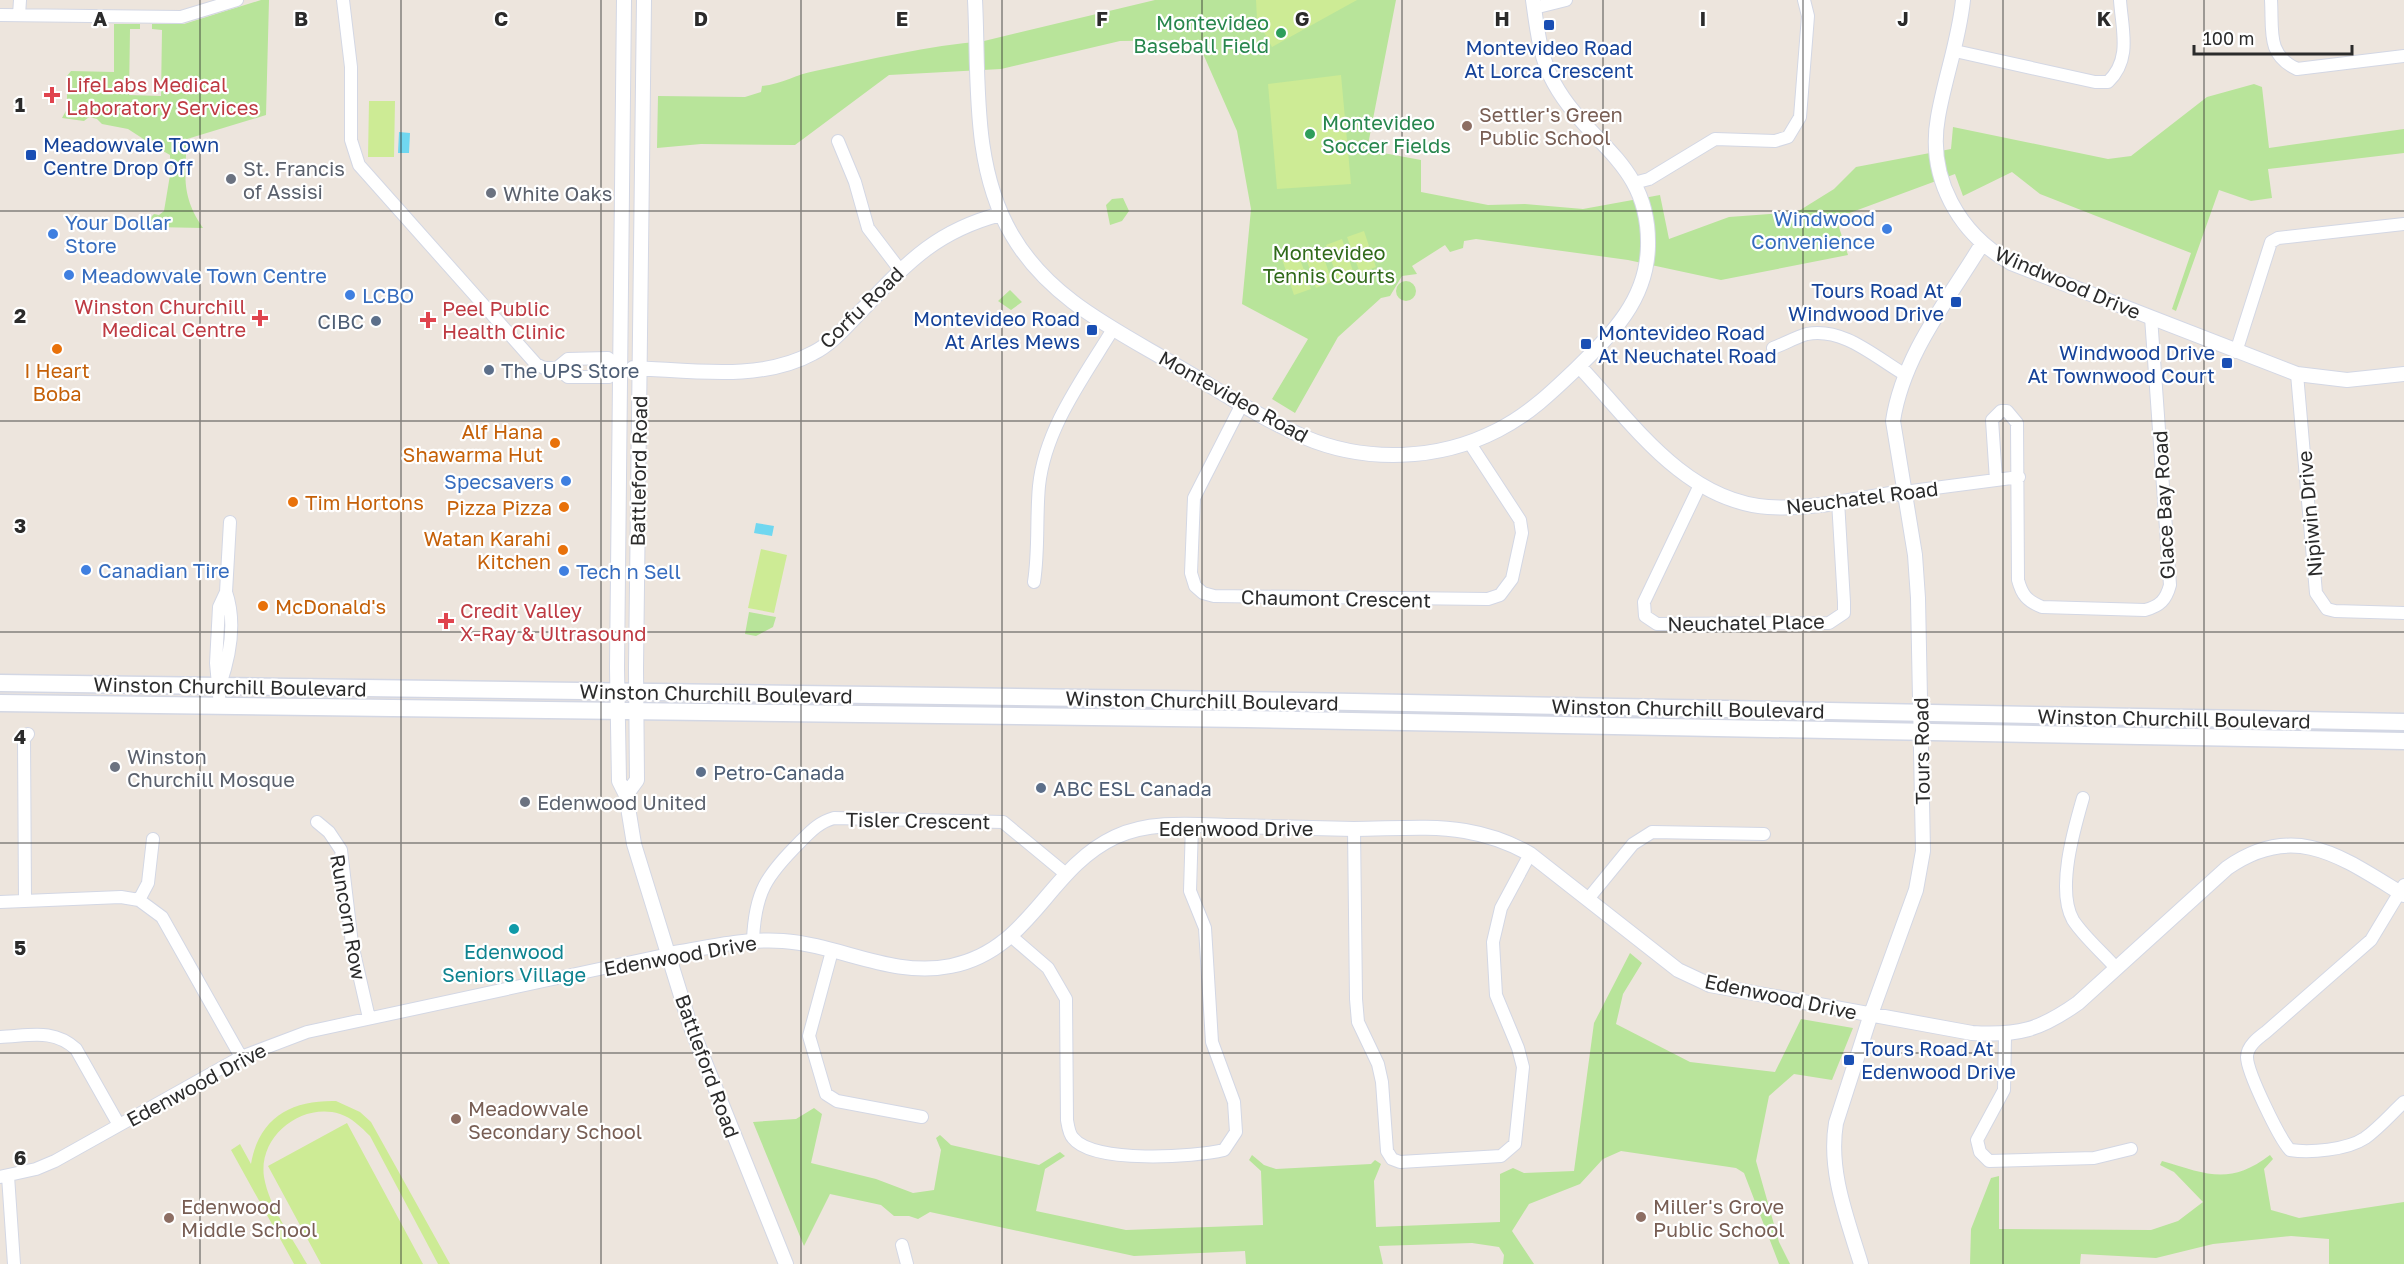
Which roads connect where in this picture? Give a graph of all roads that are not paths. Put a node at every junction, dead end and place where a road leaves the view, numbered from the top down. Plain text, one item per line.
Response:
1 (20, 0) edge
2 (237, 0) edge
3 (343, 0) edge
4 (624, 0) edge
5 (644, 0) edge
6 (975, 0) edge
7 (1566, 0) edge
8 (1804, 0) edge
9 (1963, 0) edge
10 (2120, 0) edge
11 (2271, 0) edge
12 (1534, 4) edge
13 (0, 15) edge
14 (19, 15) junction
15 (1956, 51) junction
16 (2404, 56) edge
17 (838, 141) dead end
18 (1634, 183) junction
19 (1001, 214) junction
20 (2404, 224) edge
21 (1982, 244) junction
22 (900, 270) junction
23 (2151, 317) junction
24 (1113, 328) junction
25 (1773, 348) dead end
26 (2236, 352) junction
27 (1579, 366) junction
28 (557, 368) junction
29 (621, 368) junction
30 (639, 368) junction
31 (1904, 374) junction
32 (2296, 374) junction
33 (2404, 374) edge
34 (1242, 404) junction
35 (1469, 442) junction
36 (2019, 477) junction
37 (1996, 480) junction
38 (1700, 485) junction
39 (1904, 492) junction
40 (1838, 501) junction
41 (230, 522) dead end
42 (1034, 582) dead end
43 (2404, 613) edge
44 (0, 683) edge
45 (220, 686) junction
46 (617, 692) junction
47 (636, 692) junction
48 (0, 703) edge
49 (220, 706) junction
50 (617, 711) junction
51 (636, 712) junction
52 (1921, 713) junction
53 (2404, 722) edge
54 (1921, 731) junction
55 (28, 734) dead end
56 (2404, 741) edge
57 (627, 795) junction
58 (2083, 798) dead end
59 (317, 822) dead end
60 (1192, 825) junction
61 (1354, 829) junction
62 (1764, 834) dead end
63 (153, 839) dead end
64 (1530, 854) junction
65 (1066, 874) junction
66 (2402, 891) edge
67 (1588, 899) junction
68 (139, 900) junction
69 (25, 901) junction
70 (0, 902) edge
71 (1012, 937) junction
72 (753, 940) junction
73 (832, 951) junction
74 (669, 954) junction
75 (2116, 968) junction
76 (1871, 1014) junction
77 (369, 1018) junction
78 (2005, 1035) junction
79 (0, 1037) edge
80 (241, 1057) junction
81 (2404, 1102) edge
82 (922, 1116) dead end
83 (119, 1125) junction
84 (2132, 1149) dead end
85 (4, 1177) edge
86 (902, 1245) dead end
87 (14, 1264) edge
88 (786, 1264) edge
89 (907, 1264) edge
90 (1862, 1264) edge

1 - 14 street
2 - 14 street
3 - 28 street
4 - 29 street, Battleford Road
5 - 30 street, Battleford Road
6 - 19 street, Montevideo Road
7 - 12 street
8 - 18 street
9 - 15 street, Windwood Drive
10 - 15 street
11 - 16 street
12 - 18 street, Montevideo Road
13 - 14 street
15 - 21 street, Windwood Drive
17 - 22 street
18 - 27 street, Montevideo Road
19 - 22 street, Corfu Road
19 - 24 street, Montevideo Road
20 - 26 street
21 - 23 street, Windwood Drive
21 - 31 street, Tours Road
22 - 30 street, Corfu Road
23 - 26 street, Windwood Drive
23 - 36 street, Glace Bay Road
24 - 34 street, Montevideo Road
24 - 42 street
25 - 31 street
26 - 32 street, Windwood Drive
27 - 35 street, Montevideo Road
27 - 38 street, Neuchatel Road
28 - 29 street
28 - 29 street
29 - 30 street, Corfu Road
29 - 46 street, Battleford Road
30 - 47 street, Battleford Road
31 - 39 street, Tours Road
32 - 33 street, Windwood Drive
32 - 43 street, Nipiwin Drive
34 - 35 street, Montevideo Road
34 - 35 street, Chaumont Crescent
36 - 37 street, Neuchatel Road
36 - 37 street, Glace Bay Road
37 - 39 street, Neuchatel Road
38 - 40 street, Neuchatel Road
38 - 40 street, Neuchatel Place
39 - 40 street, Neuchatel Road
39 - 52 street, Tours Road
41 - 45 street
44 - 45 main road, Winston Churchill Boulevard
45 - 46 main road, Winston Churchill Boulevard
45 - 49 street
46 - 47 main road, Winston Churchill Boulevard
46 - 50 street, Battleford Road
47 - 51 street, Battleford Road
47 - 52 main road, Winston Churchill Boulevard
48 - 49 main road, Winston Churchill Boulevard
49 - 50 main road, Winston Churchill Boulevard
50 - 51 main road, Winston Churchill Boulevard
50 - 57 street, Battleford Road
51 - 54 main road, Winston Churchill Boulevard
51 - 57 street, Battleford Road
52 - 53 main road, Winston Churchill Boulevard
52 - 54 street, Tours Road
54 - 56 main road, Winston Churchill Boulevard
54 - 76 street, Tours Road
55 - 69 street
57 - 74 street, Battleford Road
58 - 75 street
59 - 77 street, Runcorn Row
60 - 61 street, Edenwood Drive
60 - 65 street, Edenwood Drive
60 - 71 street
61 - 64 street, Edenwood Drive
61 - 64 street
62 - 67 street
63 - 68 street
64 - 67 street, Edenwood Drive
65 - 71 street, Edenwood Drive
65 - 72 street, Tisler Crescent
66 - 75 street, Edenwood Drive
66 - 81 street
67 - 76 street, Edenwood Drive
68 - 69 street
68 - 80 street
69 - 70 street
71 - 73 street, Edenwood Drive
72 - 73 street, Edenwood Drive
72 - 74 street, Edenwood Drive
73 - 82 street
74 - 77 street, Edenwood Drive
74 - 88 street, Battleford Road
75 - 78 street, Edenwood Drive
76 - 78 street, Edenwood Drive
76 - 90 street, Tours Road
77 - 80 street, Edenwood Drive
78 - 84 street
79 - 83 street
80 - 83 street, Edenwood Drive
83 - 85 street, Edenwood Drive
85 - 87 street
86 - 89 street

